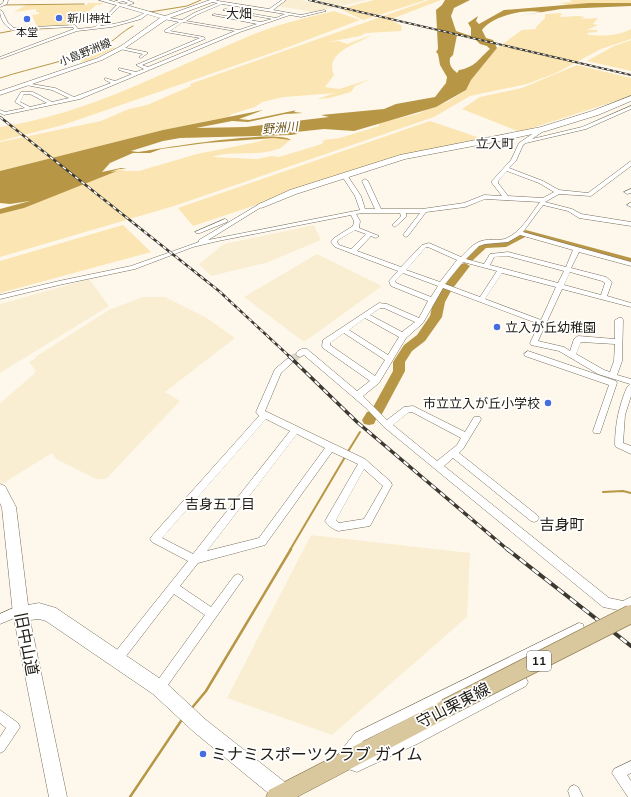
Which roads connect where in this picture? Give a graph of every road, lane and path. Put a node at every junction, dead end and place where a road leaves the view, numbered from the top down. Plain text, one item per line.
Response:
1 (6, 0) edge
2 (102, 0) edge
3 (284, 0) edge
4 (216, 1) edge
5 (119, 4) junction
6 (237, 5) junction
7 (0, 6) edge
8 (225, 10) junction
9 (269, 11) junction
10 (324, 11) dead end
11 (0, 12) edge
12 (147, 13) junction
13 (290, 14) junction
14 (188, 17) junction
15 (165, 18) junction
16 (277, 18) junction
17 (182, 21) junction
18 (261, 23) junction
19 (175, 25) junction
20 (96, 28) junction
21 (248, 28) junction
22 (76, 30) junction
23 (239, 31) junction
24 (214, 32) dead end
25 (245, 33) dead end
26 (222, 34) dead end
27 (230, 35) junction
28 (204, 38) junction
29 (218, 40) junction
30 (178, 48) junction
31 (118, 50) junction
32 (190, 52) junction
33 (132, 55) dead end
34 (141, 57) dead end
35 (0, 58) edge
36 (121, 69) dead end
37 (148, 69) junction
38 (137, 74) junction
39 (107, 79) dead end
40 (116, 83) junction
41 (28, 84) junction
42 (0, 93) edge
43 (631, 98) edge
44 (74, 100) junction
45 (52, 104) junction
46 (631, 107) edge
47 (30, 109) junction
48 (0, 111) edge
49 (543, 129) junction
50 (524, 142) junction
51 (631, 163) edge
52 (506, 169) junction
53 (345, 176) junction
54 (365, 181) dead end
55 (558, 192) junction
56 (506, 198) junction
57 (543, 202) junction
58 (261, 205) joint
59 (252, 207) dead end
60 (363, 211) junction
61 (379, 211) junction
62 (403, 211) junction
63 (424, 211) junction
64 (353, 213) junction
65 (631, 224) edge
66 (395, 225) dead end
67 (354, 228) junction
68 (198, 232) dead end
69 (519, 233) junction
70 (406, 234) dead end
71 (191, 246) junction
72 (577, 249) junction
73 (352, 252) junction
74 (462, 260) junction
75 (631, 264) edge
76 (486, 266) junction
77 (501, 270) junction
78 (568, 270) junction
79 (401, 271) junction
80 (441, 286) junction
81 (560, 286) junction
82 (0, 297) edge
83 (603, 297) junction
84 (432, 300) junction
85 (481, 300) junction
86 (631, 306) edge
87 (365, 315) junction
88 (619, 320) dead end
89 (420, 321) junction
90 (543, 323) junction
91 (344, 330) junction
92 (403, 336) junction
93 (619, 342) junction
94 (300, 354) dead end
95 (528, 354) dead end
96 (573, 354) junction
97 (389, 358) junction
98 (290, 361) tunnel mouth
99 (612, 376) junction
100 (376, 381) junction
101 (631, 382) edge
102 (631, 387) edge
103 (357, 396) junction
104 (628, 403) edge
105 (265, 416) junction
106 (477, 419) dead end
107 (387, 425) junction
108 (296, 430) junction
109 (598, 431) dead end
110 (466, 436) junction
111 (330, 448) junction
112 (631, 450) edge
113 (453, 453) junction
114 (363, 464) junction
115 (437, 466) junction
116 (0, 490) edge
117 (4, 510) edge
118 (534, 518) dead end
119 (194, 559) junction
120 (238, 579) dead end
121 (172, 587) junction
122 (631, 602) edge
123 (20, 612) junction
124 (213, 614) junction
125 (631, 614) edge
126 (0, 619) edge
127 (579, 628) dead end
128 (116, 660) junction
129 (509, 662) junction
130 (160, 688) junction
131 (0, 716) edge
132 (0, 747) edge
133 (340, 764) junction
134 (631, 767) edge
135 (631, 792) edge
136 (283, 796) edge
137 (58, 797) edge

1 - 7 street
2 - 5 street
3 - 9 street
4 - 6 street
4 - 14 street
4 - 15 street, 小島野洲線
5 - 12 street
5 - 20 street
6 - 8 street
6 - 9 street
8 - 16 street
8 - 18 street
9 - 13 street
10 - 13 street
11 - 22 street
12 - 15 street
12 - 20 street
13 - 16 street
14 - 17 street
14 - 21 street
15 - 17 street
15 - 31 street, 小島野洲線
16 - 18 street
17 - 19 street
17 - 23 street
18 - 21 street
19 - 24 street
19 - 28 street
20 - 22 street
21 - 23 street
22 - 35 street
23 - 25 street
23 - 27 street
26 - 27 street
27 - 29 street
28 - 29 street
28 - 30 street
29 - 32 street
30 - 32 street
30 - 37 street
31 - 33 street
31 - 34 street
31 - 41 street, 小島野洲線
32 - 37 street
36 - 38 street
37 - 38 street
38 - 40 street
39 - 40 street
40 - 44 street
41 - 42 street, 小島野洲線
41 - 44 street
43 - 49 street
44 - 45 street
45 - 47 street
45 - 47 street
46 - 50 street
47 - 48 street
49 - 50 street
49 - 53 street
50 - 52 street
51 - 55 street
52 - 55 street
52 - 56 street
53 - 58 street
53 - 60 street
54 - 61 street
55 - 57 street
56 - 57 street
56 - 63 street
57 - 65 street
57 - 69 street
58 - 71 street
59 - 68 street
60 - 61 street
60 - 64 street
61 - 62 street
62 - 63 street
62 - 66 street
63 - 70 street
64 - 67 street
64 - 71 street
67 - 73 street
67 - 73 street
69 - 72 street
69 - 74 street
71 - 82 street
72 - 75 street
72 - 78 street
73 - 79 street
74 - 76 street
74 - 79 street
74 - 80 street
76 - 77 street
76 - 78 street
77 - 81 street
77 - 85 street
78 - 81 street
78 - 83 street
79 - 80 street
79 - 84 street
80 - 84 street
80 - 85 street
81 - 83 street
81 - 90 street
83 - 86 street
84 - 89 street
85 - 90 street
87 - 89 street
87 - 91 street
87 - 92 street
88 - 93 street
89 - 92 street
90 - 96 street
91 - 97 street
91 - 100 street
92 - 97 street
93 - 96 street
93 - 99 street
94 - 103 street
95 - 109 street
96 - 99 street
97 - 100 street
98 - 105 street
99 - 101 street
100 - 103 street
102 - 104 street
103 - 107 street
104 - 112 street
105 - 108 street
105 - 119 street
106 - 110 street
107 - 110 street
107 - 115 street
108 - 111 street
108 - 119 street
110 - 113 street
111 - 114 street
111 - 119 street
113 - 115 street
113 - 118 street
114 - 114 street
115 - 122 street
116 - 117 street, 旧中山道
117 - 123 street, 旧中山道
119 - 121 street
120 - 124 street
121 - 124 street
121 - 128 street
123 - 126 street
123 - 128 street
123 - 137 street, 旧中山道
124 - 130 street
125 - 133 main road, 守山栗東線 / 11, bridge
127 - 129 street
128 - 130 street
129 - 133 street
129 - 133 street
130 - 136 street
131 - 132 street
133 - 136 main road, 守山栗東線 / 11
134 - 135 street

